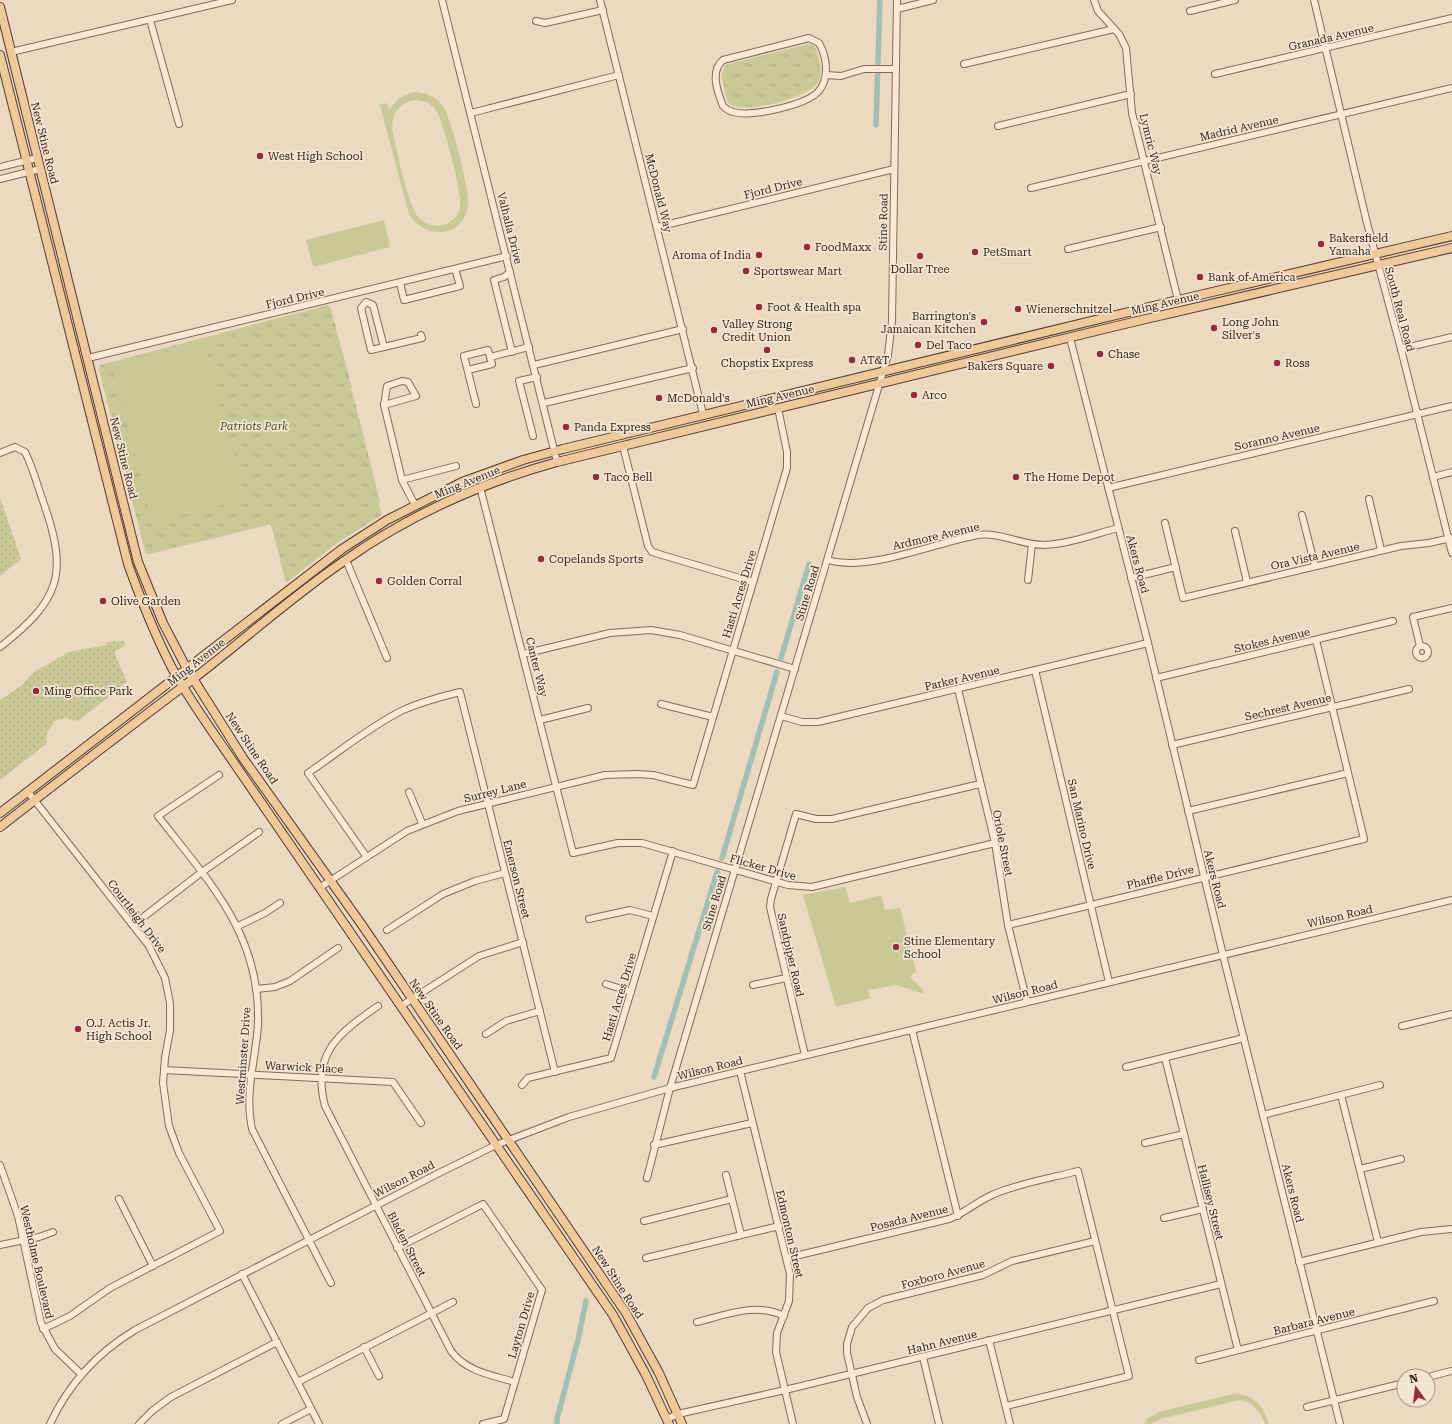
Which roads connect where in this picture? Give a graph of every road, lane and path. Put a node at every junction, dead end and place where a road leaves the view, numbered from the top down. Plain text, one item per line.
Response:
1 (232, 0) edge
2 (442, 0) edge
3 (600, 0) edge
4 (897, 0) edge
5 (933, 0) edge
6 (1094, 0) edge
7 (1235, 0) edge
8 (1314, 0) edge
9 (0, 7) edge
10 (897, 9) junction
11 (603, 10) junction
12 (1190, 11) dead end
13 (1452, 18) edge
14 (150, 20) junction
15 (536, 21) dead end
16 (1114, 28) junction
17 (1326, 48) junction
18 (11, 52) junction
19 (0, 55) edge
20 (964, 64) dead end
21 (896, 70) junction
22 (1215, 74) dead end
23 (619, 75) junction
24 (826, 75) junction
25 (1452, 88) edge
26 (1131, 94) junction
27 (470, 113) junction
28 (1342, 114) junction
29 (179, 124) dead end
30 (998, 126) dead end
31 (37, 158) junction
32 (26, 160) junction
33 (1144, 161) junction
34 (0, 167) edge
35 (40, 169) junction
36 (894, 169) junction
37 (30, 171) junction
38 (0, 179) edge
39 (1031, 188) dead end
40 (657, 227) junction
41 (1161, 227) junction
42 (1452, 236) edge
43 (1452, 248) edge
44 (1068, 249) dead end
45 (1375, 254) junction
46 (507, 256) junction
47 (1378, 265) junction
48 (455, 269) junction
49 (510, 272) junction
50 (400, 283) junction
51 (1244, 285) junction
52 (364, 292) junction
53 (1178, 300) junction
54 (366, 302) junction
55 (1181, 311) junction
56 (1121, 314) junction
57 (65, 315) junction
58 (1133, 322) junction
59 (683, 329) junction
60 (1054, 331) junction
61 (421, 335) dead end
62 (1452, 337) edge
63 (1070, 338) junction
64 (384, 347) junction
65 (529, 347) junction
66 (1401, 349) junction
67 (512, 352) junction
68 (1004, 354) junction
69 (490, 357) junction
70 (88, 358) junction
71 (534, 365) junction
72 (78, 368) junction
73 (693, 368) junction
74 (468, 370) junction
75 (884, 371) junction
76 (537, 377) junction
77 (880, 384) junction
78 (98, 396) junction
79 (476, 404) dead end
80 (544, 404) junction
81 (384, 405) junction
82 (744, 405) junction
83 (1452, 406) edge
84 (778, 408) junction
85 (704, 414) junction
86 (1418, 415) junction
87 (707, 425) junction
88 (533, 436) dead end
89 (658, 437) junction
90 (623, 446) junction
91 (555, 451) junction
92 (0, 453) edge
93 (557, 462) junction
94 (510, 465) junction
95 (456, 466) dead end
96 (1452, 472) edge
97 (1433, 477) junction
98 (473, 478) junction
99 (402, 480) junction
100 (480, 487) junction
101 (1108, 488) junction
102 (1369, 499) dead end
103 (448, 501) junction
104 (414, 505) junction
105 (1302, 515) dead end
106 (387, 520) junction
107 (1165, 522) dead end
108 (1118, 528) junction
109 (1235, 531) dead end
110 (1450, 538) edge
111 (1032, 544) junction
112 (1381, 550) junction
113 (1452, 553) edge
114 (346, 560) junction
115 (828, 560) junction
116 (1315, 566) junction
117 (1176, 567) junction
118 (1131, 578) junction
119 (1028, 580) dead end
120 (753, 582) junction
121 (1247, 582) junction
122 (1452, 608) edge
123 (1393, 621) dead end
124 (1316, 640) junction
125 (1148, 644) junction
126 (1420, 646) dead end
127 (0, 647) edge
128 (733, 651) junction
129 (523, 654) junction
130 (387, 658) dead end
131 (187, 669) junction
132 (795, 669) junction
133 (1035, 670) junction
134 (177, 677) junction
135 (1156, 678) junction
136 (193, 679) junction
137 (183, 686) junction
138 (1409, 688) dead end
139 (958, 689) junction
140 (661, 704) dead end
141 (1332, 707) junction
142 (588, 708) dead end
143 (781, 716) junction
144 (713, 717) junction
145 (540, 720) junction
146 (1172, 745) junction
147 (1348, 773) junction
148 (219, 775) dead end
149 (980, 784) junction
150 (693, 785) joint
151 (556, 786) junction
152 (28, 792) junction
153 (409, 792) dead end
154 (34, 800) junction
155 (488, 803) junction
156 (1188, 811) junction
157 (0, 813) edge
158 (422, 823) junction
159 (0, 827) edge
160 (259, 832) dead end
161 (995, 843) junction
162 (673, 851) junction
163 (573, 853) joint
164 (366, 856) junction
165 (736, 870) junction
166 (202, 872) junction
167 (506, 873) junction
168 (1204, 877) junction
169 (330, 880) junction
170 (776, 882) junction
171 (319, 888) junction
172 (1452, 900) edge
173 (280, 903) dead end
174 (1090, 904) junction
175 (653, 916) junction
176 (589, 918) dead end
177 (133, 925) junction
178 (1008, 925) junction
179 (238, 926) junction
180 (387, 930) dead end
181 (523, 942) junction
182 (338, 948) dead end
183 (1223, 955) junction
184 (786, 978) junction
185 (1109, 982) junction
186 (606, 984) dead end
187 (753, 986) dead end
188 (256, 989) junction
189 (631, 992) junction
190 (412, 999) junction
191 (1027, 1002) junction
192 (378, 1006) dead end
193 (401, 1006) junction
194 (540, 1011) junction
195 (1452, 1014) edge
196 (1402, 1026) dead end
197 (912, 1030) junction
198 (486, 1034) dead end
199 (1244, 1038) junction
200 (805, 1055) junction
201 (1165, 1058) junction
202 (1126, 1068) dead end
203 (164, 1070) junction
204 (740, 1071) junction
205 (555, 1072) junction
206 (251, 1074) junction
207 (321, 1078) junction
208 (522, 1085) dead end
209 (1380, 1085) dead end
210 (670, 1088) junction
211 (1341, 1095) junction
212 (1263, 1115) junction
213 (421, 1123) dead end
214 (752, 1123) junction
215 (1184, 1134) junction
216 (509, 1140) junction
217 (1145, 1143) dead end
218 (496, 1145) junction
219 (654, 1145) junction
220 (1401, 1159) dead end
221 (0, 1165) edge
222 (1360, 1169) junction
223 (726, 1175) dead end
224 (647, 1178) dead end
225 (119, 1199) dead end
226 (732, 1199) junction
227 (375, 1205) junction
228 (1203, 1209) junction
229 (958, 1216) junction
230 (1164, 1218) dead end
231 (644, 1221) dead end
232 (779, 1226) junction
233 (1452, 1229) edge
234 (53, 1232) dead end
235 (741, 1235) junction
236 (24, 1240) junction
237 (309, 1240) junction
238 (1095, 1241) junction
239 (1378, 1242) junction
240 (0, 1245) edge
241 (398, 1248) junction
242 (646, 1258) dead end
243 (786, 1258) junction
244 (1300, 1262) junction
245 (153, 1266) junction
246 (242, 1274) junction
247 (331, 1283) dead end
248 (1221, 1284) junction
249 (1434, 1301) dead end
250 (453, 1302) dead end
251 (1113, 1310) junction
252 (431, 1313) junction
253 (784, 1316) junction
254 (698, 1322) dead end
255 (43, 1329) junction
256 (1317, 1331) junction
257 (989, 1340) junction
258 (277, 1342) junction
259 (364, 1347) junction
260 (1238, 1350) junction
261 (923, 1356) junction
262 (1199, 1360) dead end
263 (1451, 1371) edge
264 (82, 1374) junction
265 (851, 1374) junction
266 (1436, 1375) edge
267 (379, 1376) dead end
268 (298, 1382) junction
269 (515, 1382) junction
270 (1396, 1385) edge
271 (785, 1390) junction
272 (1334, 1400) junction
273 (1006, 1406) junction
274 (1307, 1407) dead end
275 (312, 1409) junction
276 (678, 1414) junction
277 (668, 1421) edge
278 (50, 1424) edge
279 (139, 1424) edge
280 (282, 1424) edge
281 (319, 1424) edge
282 (483, 1424) edge
283 (682, 1424) edge
284 (793, 1424) edge
285 (867, 1424) edge
286 (939, 1424) edge
287 (1010, 1424) edge
288 (1340, 1424) edge

1 - 14 street
2 - 27 street, Valhalla Drive
3 - 11 street, McDonald Way
4 - 10 street, Stine Road
5 - 10 street
6 - 16 street, Lymric Way
7 - 12 street
8 - 17 street, South Real Road
9 - 18 main road, New Stine Road
10 - 21 street, Stine Road
11 - 15 street
11 - 23 street, McDonald Way
13 - 17 street, Granada Avenue
14 - 18 street
14 - 29 street
16 - 20 street
16 - 26 street, Lymric Way
17 - 22 street, Granada Avenue
17 - 28 street, South Real Road
18 - 31 main road, New Stine Road
19 - 32 main road, New Stine Road
21 - 24 street
21 - 36 street, Stine Road
23 - 27 street
23 - 40 street, McDonald Way
24 - 24 street
25 - 28 street, Madrid Avenue
26 - 30 street
26 - 33 street, Lymric Way
27 - 46 street, Valhalla Drive
28 - 33 street, Madrid Avenue
28 - 45 street, South Real Road
31 - 32 street
31 - 35 main road, New Stine Road
32 - 34 street
32 - 37 main road, New Stine Road
33 - 39 street, Madrid Avenue
33 - 41 street, Lymric Way
35 - 37 street
35 - 70 main road, New Stine Road
36 - 40 street, Fjord Drive
36 - 75 street, Stine Road
37 - 38 street
37 - 57 main road, New Stine Road
40 - 59 street, McDonald Way
41 - 44 street
41 - 53 street, Lymric Way
42 - 45 main road, Ming Avenue
43 - 47 main road, Ming Avenue
45 - 47 street, South Real Road
45 - 51 main road, Ming Avenue
46 - 48 street, Fjord Drive
46 - 49 street, Valhalla Drive
47 - 55 main road, Ming Avenue
47 - 66 street, South Real Road
48 - 50 street, Fjord Drive
48 - 50 street
49 - 65 street, Valhalla Drive
49 - 67 street
50 - 52 street, Fjord Drive
51 - 53 main road, Ming Avenue
51 - 55 main road
52 - 54 street
52 - 70 street, Fjord Drive
53 - 56 main road, Ming Avenue
53 - 58 main road
54 - 64 street
54 - 64 street
55 - 58 main road, Ming Avenue
56 - 60 main road, Ming Avenue
56 - 63 main road
57 - 70 main road
57 - 72 main road, New Stine Road
58 - 63 main road, Ming Avenue
59 - 71 street
59 - 73 street, McDonald Way
60 - 68 main road
60 - 75 main road, Ming Avenue
61 - 64 street
62 - 66 street
63 - 68 main road, Ming Avenue
63 - 101 street, Akers Road
65 - 67 street
65 - 71 street, Valhalla Drive
66 - 86 street, South Real Road
67 - 69 street
68 - 77 main road, Ming Avenue
69 - 74 street
69 - 74 street
70 - 78 main road, New Stine Road
71 - 76 street, Valhalla Drive
72 - 78 main road
72 - 134 main road, New Stine Road
73 - 80 street
73 - 85 street, McDonald Way
74 - 79 street
75 - 77 street, Stine Road
75 - 82 main road, Ming Avenue
76 - 80 street, Valhalla Drive
76 - 88 street
77 - 84 main road, Ming Avenue
77 - 115 street, Stine Road
78 - 131 main road, New Stine Road
80 - 91 street, Valhalla Drive
81 - 81 street
81 - 99 street
82 - 85 main road, Ming Avenue
82 - 87 main road
83 - 86 street, Soranno Avenue
84 - 87 main road, Ming Avenue
84 - 120 street, Hasti Acres Drive
85 - 89 main road
85 - 91 main road, Ming Avenue
86 - 97 street, South Real Road
86 - 101 street, Soranno Avenue
87 - 89 main road, Ming Avenue
89 - 90 main road, Ming Avenue
90 - 93 main road, Ming Avenue
90 - 120 street
91 - 93 street, Valhalla Drive
91 - 94 main road, Ming Avenue
92 - 127 street
93 - 100 main road, Ming Avenue
94 - 98 main road, Ming Avenue
94 - 100 main road
95 - 99 street
96 - 97 street
97 - 110 street, South Real Road
98 - 103 main road
98 - 104 main road, Ming Avenue
99 - 104 street
100 - 103 main road, Ming Avenue
100 - 129 street, Canter Way
101 - 108 street, Akers Road
102 - 112 street
103 - 114 main road, Ming Avenue
104 - 106 main road, Ming Avenue
105 - 116 street
106 - 114 main road
106 - 131 main road, Ming Avenue
107 - 117 street
108 - 111 street, Ardmore Avenue
108 - 118 street, Akers Road
109 - 121 street
110 - 112 street, Ora Vista Avenue
110 - 113 street, South Real Road
111 - 115 street, Ardmore Avenue
111 - 119 street
112 - 116 street, Ora Vista Avenue
114 - 130 street
114 - 136 main road, Ming Avenue
115 - 132 street, Stine Road
116 - 121 street, Ora Vista Avenue
117 - 118 street
117 - 121 street, Ora Vista Avenue
118 - 125 street, Akers Road
120 - 128 street, Hasti Acres Drive
122 - 126 street
123 - 124 street, Stokes Avenue
124 - 135 street, Stokes Avenue
124 - 141 street
125 - 133 street, Parker Avenue
125 - 135 street, Akers Road
128 - 129 street
128 - 132 street
128 - 144 street, Hasti Acres Drive
129 - 145 street, Canter Way
131 - 134 main road, Ming Avenue
131 - 136 main road, New Stine Road
132 - 143 street, Stine Road
133 - 139 street, Parker Avenue
133 - 174 street, San Marino Drive
134 - 137 main road, New Stine Road
134 - 152 main road, Ming Avenue
135 - 146 street, Akers Road
136 - 137 main road, Ming Avenue
136 - 169 main road, New Stine Road
137 - 154 main road, Ming Avenue
137 - 171 main road, New Stine Road
138 - 141 street, Sechrest Avenue
139 - 143 street, Parker Avenue
139 - 149 street, Oriole Street
140 - 144 street
141 - 146 street, Sechrest Avenue
141 - 147 street
142 - 145 street
143 - 165 street, Stine Road
144 - 150 street, Hasti Acres Drive
145 - 151 street, Canter Way
146 - 156 street, Akers Road
147 - 156 street
147 - 168 street, Phaffle Drive
148 - 166 street, Westminster Drive
149 - 161 street, Oriole Street
149 - 170 street, Sandpiper Road
150 - 151 street, Surrey Lane
151 - 155 street, Surrey Lane
151 - 163 street, Canter Way
152 - 154 street, Courtleigh Drive
152 - 157 main road, Ming Avenue
153 - 158 street
154 - 159 main road, Ming Avenue
154 - 177 street, Courtleigh Drive
155 - 158 street, Surrey Lane
155 - 164 street, Emerson Street
155 - 167 street, Emerson Street
156 - 168 street, Akers Road
158 - 164 street, Surrey Lane
160 - 166 street
161 - 170 street, Flicker Drive
161 - 178 street, Oriole Street
162 - 163 street, Flicker Drive
162 - 165 street, Flicker Drive
162 - 175 street, Hasti Acres Drive
164 - 169 street, Surrey Lane
165 - 170 street, Flicker Drive
165 - 210 street, Stine Road
166 - 177 street
166 - 179 street, Westminster Drive
167 - 180 street
167 - 181 street, Emerson Street
168 - 174 street, Phaffle Drive
168 - 183 street, Akers Road
169 - 171 street, Surrey Lane
169 - 190 main road, New Stine Road
170 - 184 street, Sandpiper Road
171 - 193 main road, New Stine Road
172 - 183 street, Wilson Road
173 - 179 street
174 - 178 street, Phaffle Drive
174 - 185 street, San Marino Drive
175 - 176 street
175 - 189 street, Hasti Acres Drive
177 - 203 street, Courtleigh Drive
178 - 191 street, Oriole Street
179 - 188 street, Westminster Drive
181 - 190 street
181 - 194 street, Emerson Street
182 - 188 street
183 - 185 street, Wilson Road
183 - 199 street, Akers Road
184 - 187 street
184 - 200 street, Sandpiper Road
185 - 191 street, Wilson Road
186 - 189 street
188 - 206 street, Westminster Drive
189 - 205 street, Hasti Acres Drive
190 - 193 street
190 - 216 main road, New Stine Road
191 - 197 street, Wilson Road
192 - 207 street, Bladen Street
193 - 218 main road, New Stine Road
194 - 198 street
194 - 205 street, Emerson Street
195 - 196 street
197 - 200 street, Wilson Road
197 - 229 street
199 - 201 street
199 - 212 street, Akers Road
200 - 204 street, Wilson Road
201 - 202 street
201 - 215 street, Hallisey Street
203 - 206 street, Warwick Place
203 - 245 street, Courtleigh Drive
204 - 210 street, Wilson Road
204 - 214 street, Edmonton Street
205 - 208 street, Hasti Acres Drive
206 - 207 street, Warwick Place
206 - 237 street, Westminster Drive
207 - 213 street, Warwick Place
207 - 227 street, Bladen Street
209 - 211 street
210 - 216 street, Wilson Road
210 - 219 street, Stine Road
211 - 212 street
211 - 222 street
212 - 244 street, Akers Road
214 - 219 street
214 - 232 street, Edmonton Street
215 - 217 street
215 - 228 street, Hallisey Street
216 - 218 street, Wilson Road
216 - 276 main road, New Stine Road
218 - 227 street, Wilson Road
218 - 277 main road, New Stine Road
219 - 224 street, Stine Road
220 - 222 street
221 - 236 street, Westholme Boulevard
222 - 239 street
223 - 226 street
225 - 245 street
226 - 231 street
226 - 235 street
227 - 237 street, Wilson Road
227 - 241 street, Bladen Street
228 - 230 street
228 - 248 street, Hallisey Street
229 - 238 street, Posada Avenue
229 - 243 street, Posada Avenue
232 - 235 street
232 - 243 street, Edmonton Street
233 - 239 street
234 - 236 street
235 - 242 street
236 - 240 street
236 - 255 street, Westholme Boulevard
237 - 246 street, Wilson Road
237 - 247 street, Westminster Drive
238 - 251 street
238 - 265 street, Foxboro Avenue
239 - 244 street
241 - 252 street, Bladen Street
241 - 269 street, Layton Drive
243 - 253 street, Edmonton Street
244 - 256 street, Akers Road
245 - 255 street
246 - 258 street
246 - 264 street, Wilson Road
248 - 251 street, Hahn Avenue
248 - 260 street, Hallisey Street
249 - 256 street, Barbara Avenue
250 - 252 street
251 - 257 street, Hahn Avenue
251 - 273 street
252 - 259 street
252 - 269 street, Bladen Street
253 - 254 street
253 - 271 street, Edmonton Street
255 - 264 street, Westholme Boulevard
256 - 260 street, Barbara Avenue
256 - 272 street, Akers Road
257 - 261 street, Hahn Avenue
257 - 273 street
258 - 268 street
258 - 279 street
259 - 267 street
259 - 268 street
260 - 262 street, Barbara Avenue
261 - 265 street, Hahn Avenue
261 - 286 street
263 - 266 street
264 - 278 street, Wilson Road
265 - 271 street, Hahn Avenue
265 - 285 street, Foxboro Avenue
268 - 275 street
269 - 282 street, Layton Drive
270 - 272 street
271 - 276 street, Hahn Avenue
271 - 284 street, Edmonton Street
272 - 274 street
272 - 288 street, Akers Road
273 - 287 street
275 - 280 street
275 - 281 street
276 - 277 street, Hahn Avenue
276 - 283 main road

